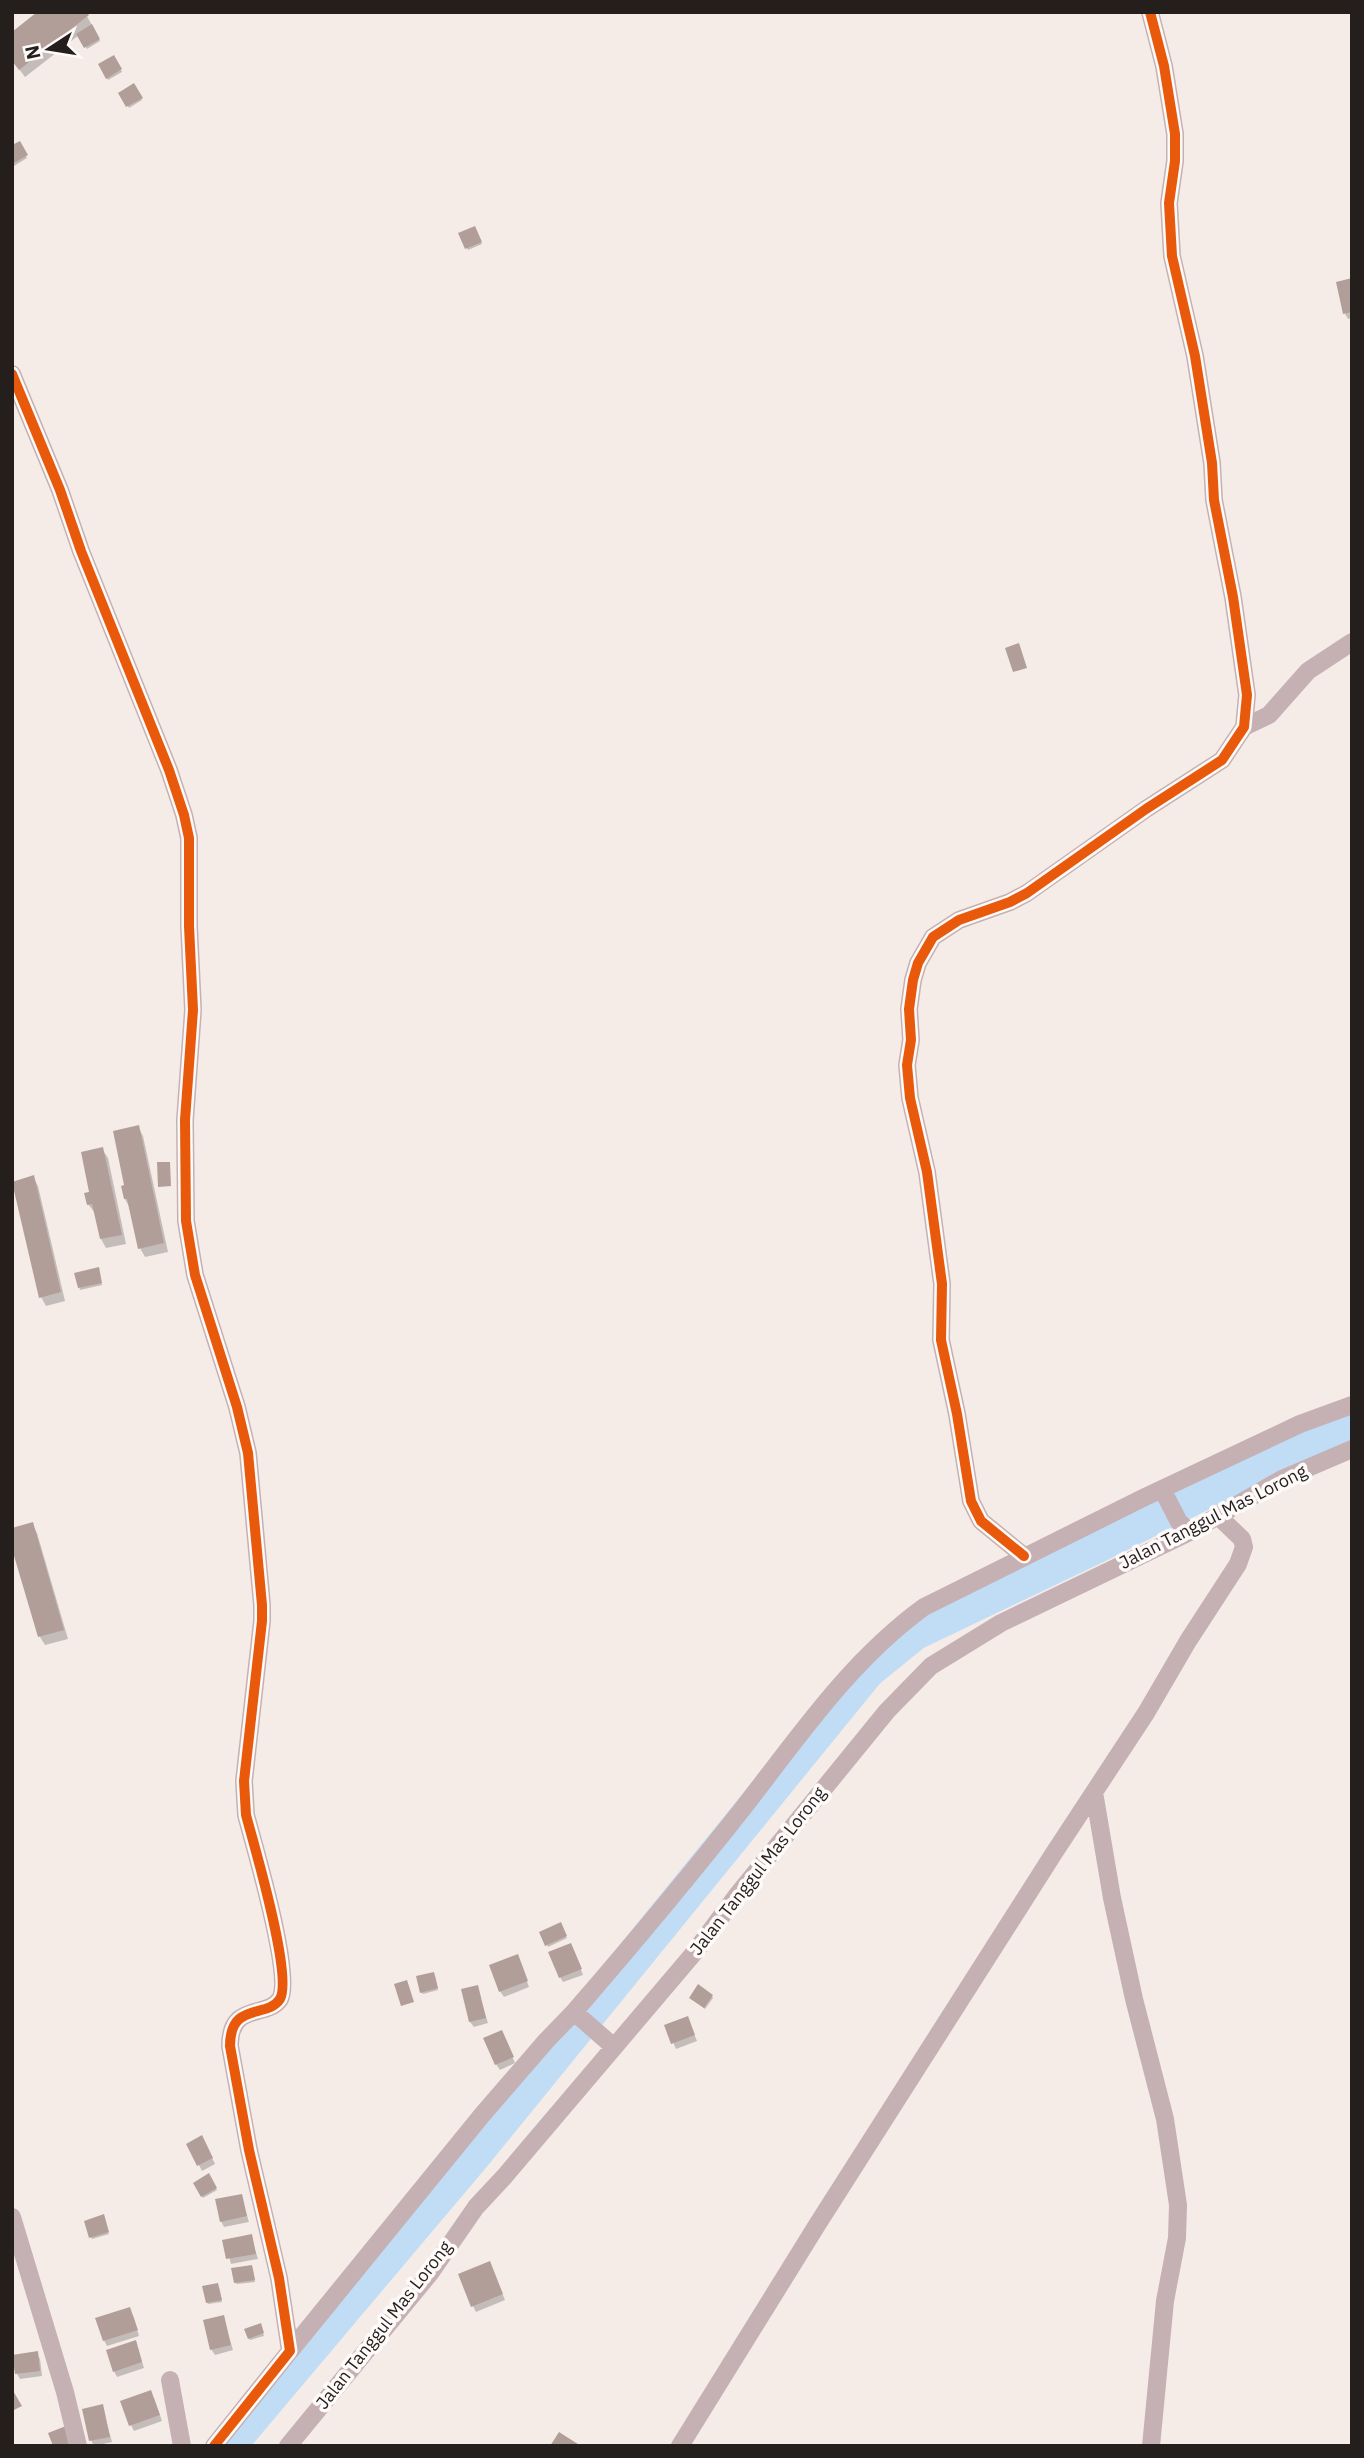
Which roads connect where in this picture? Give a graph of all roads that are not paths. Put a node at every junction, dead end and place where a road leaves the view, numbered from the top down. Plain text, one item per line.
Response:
1 (1150, 12) edge
2 (12, 374) edge
3 (1352, 642) edge
4 (1244, 727) junction
5 (1352, 1405) edge
6 (1352, 1449) edge
7 (1163, 1492) junction
8 (1218, 1516) junction
9 (1184, 1527) junction
10 (1024, 1556) junction
11 (1094, 1793) junction
12 (587, 2023) junction
13 (614, 2047) junction
14 (12, 2217) edge
15 (290, 2351) junction
16 (170, 2380) dead end
17 (78, 2446) edge
18 (182, 2446) edge
19 (214, 2446) edge
20 (288, 2446) edge
21 (680, 2446) edge
22 (1151, 2446) edge

1 - 4 street
2 - 15 street
3 - 4 street
4 - 10 street
5 - 7 street
6 - 8 street, Jalan Tanggul Mas Lorong
7 - 9 street
7 - 10 street
8 - 9 street, Jalan Tanggul Mas Lorong
8 - 11 street
9 - 13 street, Jalan Tanggul Mas Lorong
10 - 12 street
11 - 21 street
11 - 22 street
12 - 13 street
12 - 15 street
13 - 20 street, Jalan Tanggul Mas Lorong
14 - 17 street
15 - 19 street
16 - 18 street

